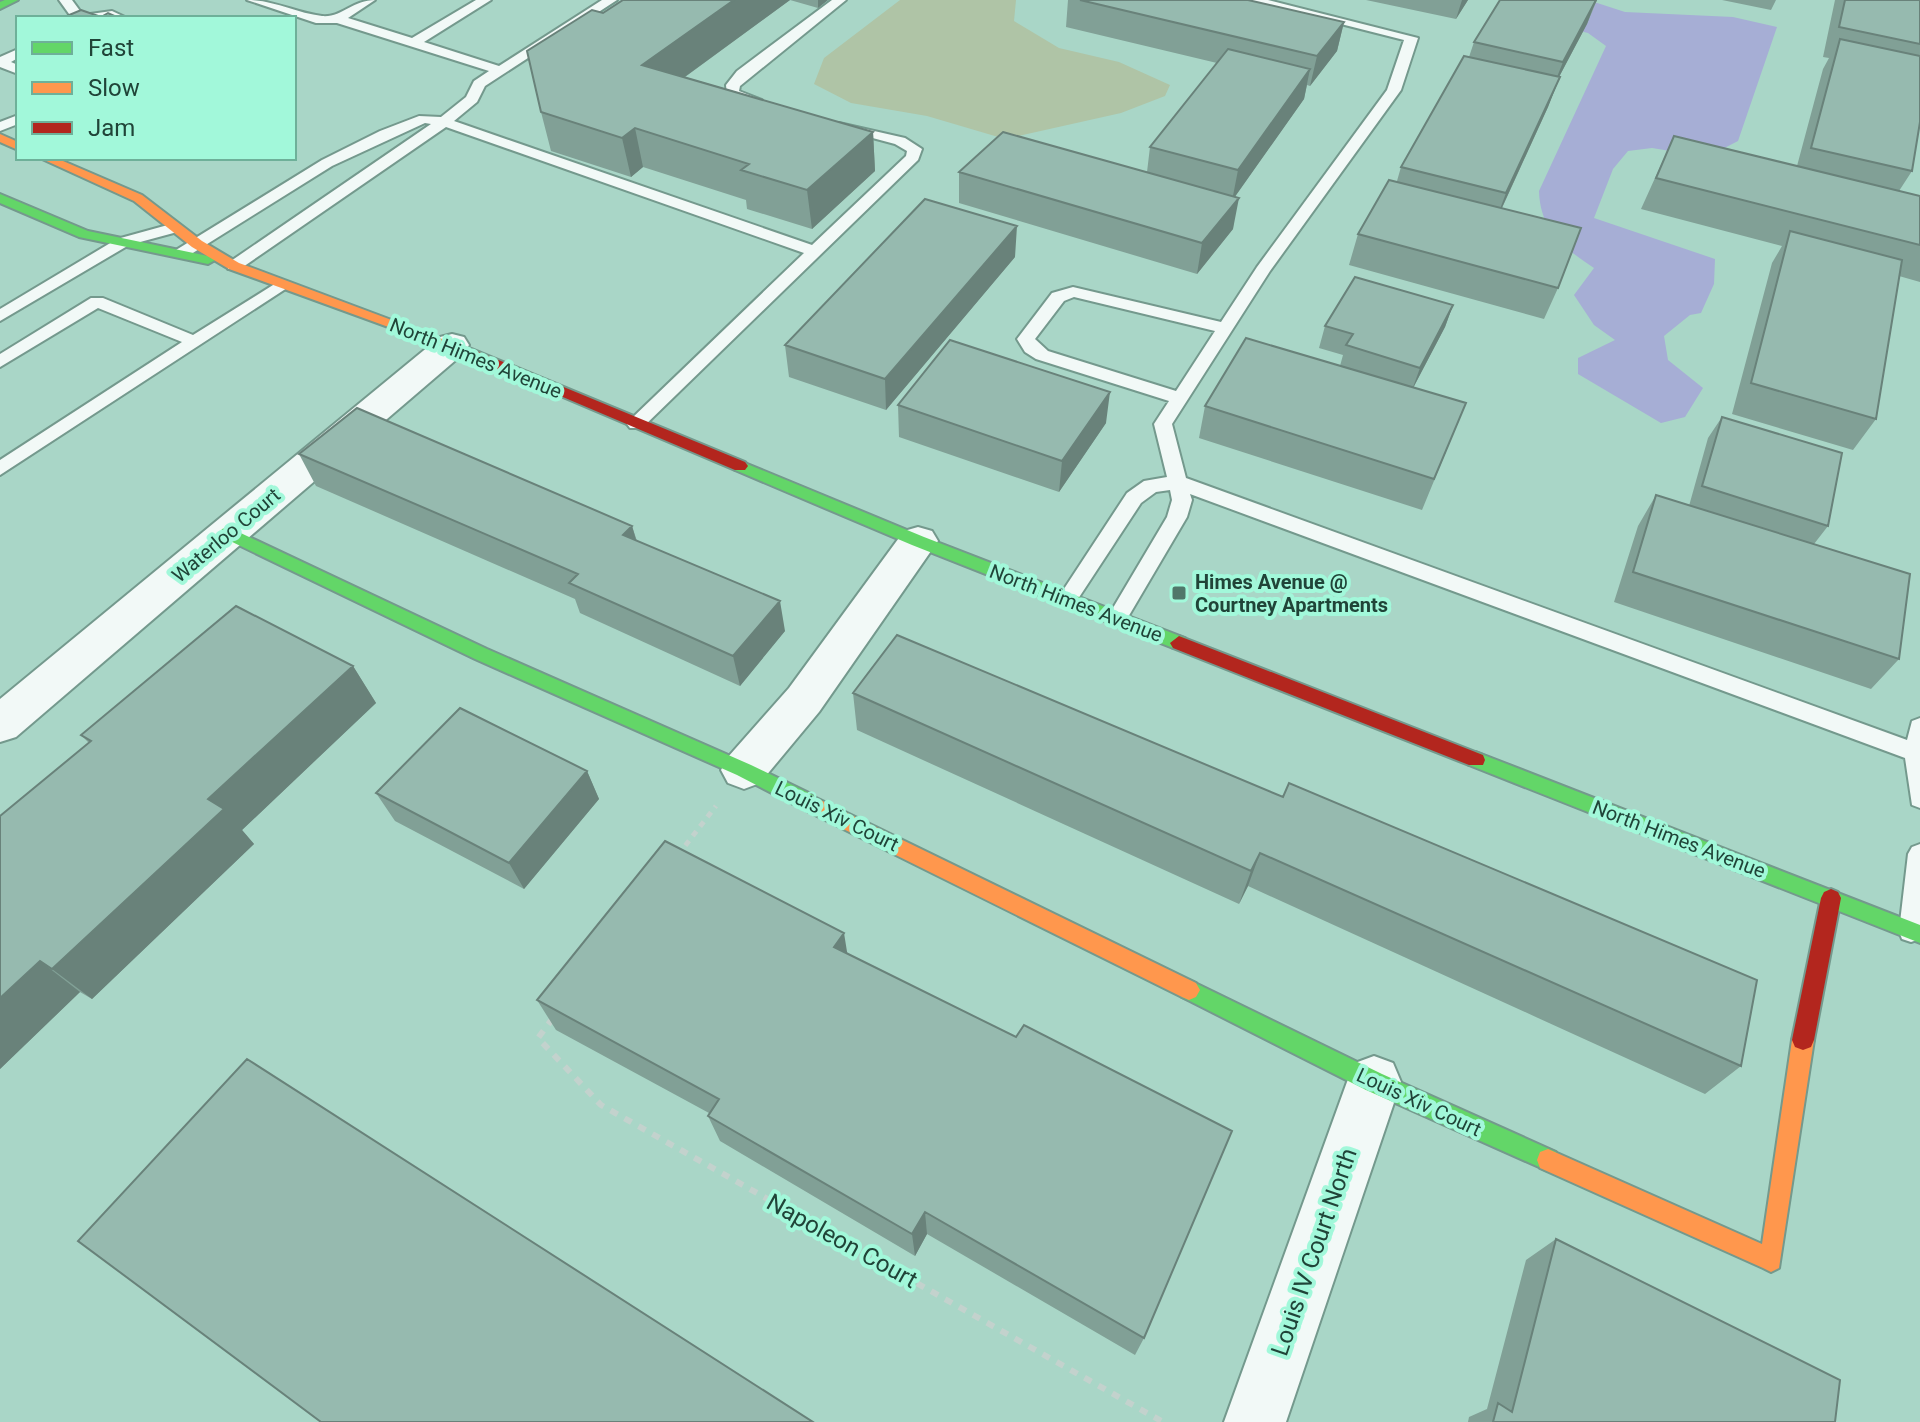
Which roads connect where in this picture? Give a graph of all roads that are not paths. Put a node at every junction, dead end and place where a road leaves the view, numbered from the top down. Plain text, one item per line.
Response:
1 (13, 0) edge
2 (65, 0) edge
3 (253, 0) edge
4 (369, 0) edge
5 (485, 0) edge
6 (611, 0) edge
7 (840, 0) edge
8 (1252, 0) edge
9 (0, 6) edge
10 (77, 16) edge
11 (338, 19) junction
12 (415, 42) junction
13 (16, 54) edge
14 (16, 69) edge
15 (499, 70) junction
16 (769, 106) edge
17 (827, 121) edge
18 (444, 122) junction
19 (51, 160) edge
20 (0, 198) edge
21 (175, 228) junction
22 (123, 242) junction
23 (197, 244) junction
24 (815, 251) junction
25 (180, 255) junction
26 (234, 266) junction
27 (281, 285) junction
28 (0, 316) edge
29 (1225, 328) junction
30 (194, 341) junction
31 (452, 345) junction
32 (0, 362) edge
33 (1179, 398) junction
34 (636, 424) junction
35 (0, 469) edge
36 (1178, 482) junction
37 (228, 533) junction
38 (918, 541) junction
39 (1067, 600) junction
40 (1117, 618) junction
41 (0, 724) edge
42 (1920, 727) edge
43 (1916, 753) junction
44 (744, 770) junction
45 (1920, 798) edge
46 (1920, 854) edge
47 (1831, 898) junction
48 (1916, 932) edge
49 (1374, 1082) junction
50 (1255, 1422) edge

1 - 9 street
2 - 10 lane
3 - 11 lane
4 - 11 lane
5 - 12 lane
6 - 15 lane
7 - 16 lane
8 - 29 lane
11 - 12 lane
12 - 15 lane
13 - 14 lane
15 - 18 lane
17 - 24 lane
18 - 23 lane
18 - 24 lane
18 - 26 lane
19 - 21 street, North Himes Avenue
20 - 22 street, North Himes Avenue
21 - 22 lane
21 - 23 street, North Himes Avenue
22 - 25 street, North Himes Avenue
22 - 28 lane
23 - 25 lane
23 - 26 street, North Himes Avenue
24 - 34 lane
25 - 26 street, North Himes Avenue
26 - 27 street, North Himes Avenue
27 - 30 lane
27 - 31 street, North Himes Avenue
29 - 33 lane
29 - 33 lane
30 - 32 lane
30 - 35 lane
31 - 34 street, North Himes Avenue
31 - 37 street, Waterloo Court
33 - 36 lane
34 - 38 street, North Himes Avenue
36 - 39 lane
36 - 40 lane
36 - 43 lane
37 - 41 street, Waterloo Court
37 - 44 street, Louis Xiv Court
38 - 39 street, North Himes Avenue
38 - 44 street
39 - 40 street, North Himes Avenue
40 - 47 street, North Himes Avenue
42 - 43 lane
43 - 45 lane
44 - 49 street, Louis Xiv Court
46 - 48 lane
47 - 48 street, North Himes Avenue
47 - 49 street, Louis Xiv Court
49 - 50 street, Louis IV Court North

